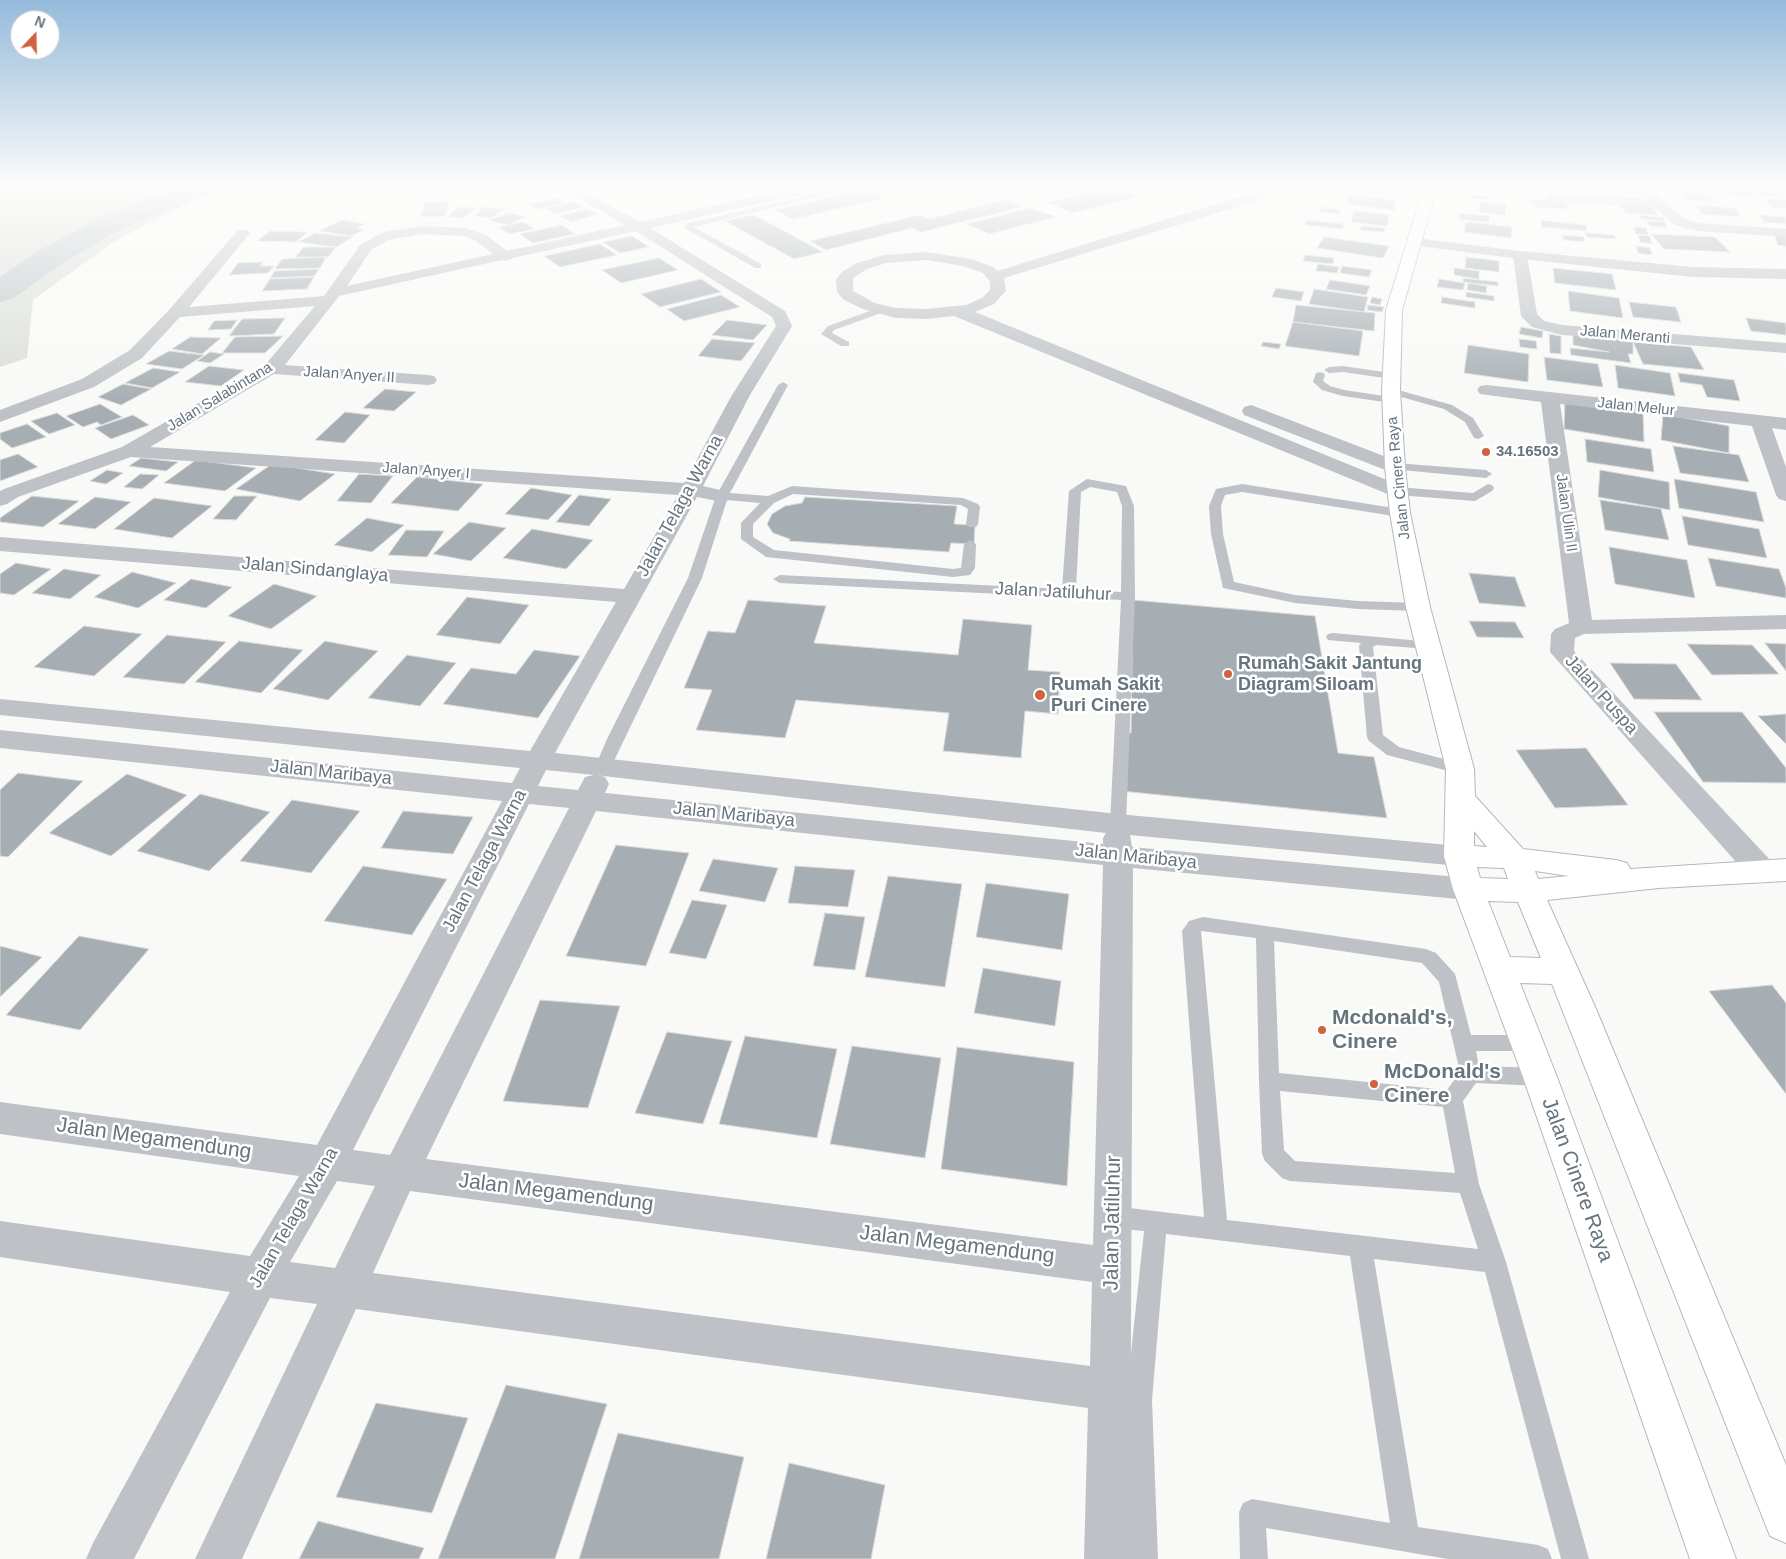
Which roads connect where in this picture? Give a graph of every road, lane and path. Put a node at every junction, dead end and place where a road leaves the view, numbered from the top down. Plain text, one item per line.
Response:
1 (220, 260) edge
2 (357, 260) edge
3 (494, 260) edge
4 (692, 260) edge
5 (746, 260) edge
6 (887, 260) edge
7 (953, 260) edge
8 (996, 260) dead end
9 (1049, 260) edge
10 (1410, 260) edge
11 (1521, 260) edge
12 (1568, 260) edge
13 (977, 265) junction
14 (758, 266) dead end
15 (1786, 274) edge
16 (995, 276) junction
17 (331, 296) junction
18 (980, 305) junction
19 (881, 310) junction
20 (957, 311) junction
21 (175, 313) junction
22 (845, 344) dead end
23 (1786, 348) edge
24 (271, 370) junction
25 (1146, 370) dead end
26 (428, 380) dead end
27 (783, 385) dead end
28 (1391, 389) junction
29 (1486, 390) dead end
30 (1550, 398) junction
31 (1238, 406) dead end
32 (0, 416) edge
33 (1760, 421) junction
34 (1786, 424) edge
35 (1478, 436) dead end
36 (129, 450) junction
37 (1395, 467) junction
38 (1486, 474) dead end
39 (1488, 488) dead end
40 (691, 490) junction
41 (1397, 491) junction
42 (1786, 495) edge
43 (722, 496) junction
44 (0, 500) edge
45 (770, 500) junction
46 (1400, 513) junction
47 (972, 524) dead end
48 (0, 544) edge
49 (970, 544) dead end
50 (780, 579) dead end
51 (1069, 592) junction
52 (630, 596) junction
53 (1128, 596) junction
54 (1418, 607) junction
55 (1786, 622) edge
56 (1581, 628) junction
57 (1333, 637) dead end
58 (1373, 640) junction
59 (1428, 645) junction
60 (0, 707) edge
61 (0, 739) edge
62 (538, 760) junction
63 (603, 767) junction
64 (1460, 784) junction
65 (520, 793) junction
66 (589, 800) junction
67 (1118, 824) junction
68 (1514, 858) junction
69 (1774, 871) edge
70 (1118, 872) junction
71 (1463, 872) junction
72 (1660, 877) junction
73 (1529, 892) junction
74 (1265, 934) junction
75 (1498, 969) junction
76 (1563, 972) junction
77 (1464, 1043) junction
78 (1527, 1043) junction
79 (1471, 1074) junction
80 (1540, 1077) junction
81 (1269, 1081) junction
82 (1452, 1099) junction
83 (0, 1118) edge
84 (327, 1163) junction
85 (400, 1173) junction
86 (1468, 1184) junction
87 (1113, 1217) junction
88 (1156, 1223) junction
89 (1216, 1230) junction
90 (0, 1239) edge
91 (1360, 1245) junction
92 (1494, 1262) junction
93 (1112, 1266) junction
94 (260, 1277) junction
95 (346, 1287) junction
96 (1110, 1390) junction
97 (1786, 1520) edge
98 (1406, 1539) junction
99 (109, 1559) edge
100 (218, 1559) edge
101 (1107, 1559) edge
102 (1144, 1559) edge
103 (1254, 1559) edge
104 (1538, 1559) edge
105 (1575, 1559) edge
106 (1714, 1559) edge

1 - 21 street
2 - 17 street, Jalan Salabintana
3 - 17 street
4 - 40 street, Jalan Telaga Warna
5 - 14 lane
6 - 19 street
7 - 13 street
8 - 13 street
9 - 16 street
10 - 28 main road, Jalan Cinere Raya
11 - 23 street, Jalan Meranti
12 - 15 street
13 - 16 street
16 - 18 street
17 - 21 street
17 - 24 street, Jalan Salabintana
18 - 20 street
18 - 25 street
19 - 20 street
19 - 22 lane
20 - 41 street
21 - 32 street
24 - 26 street, Jalan Anyer II
24 - 36 street, Jalan Salabintana
27 - 43 lane, Jalan Telaga Warna
28 - 28 lane
28 - 35 lane
28 - 37 main road, Jalan Cinere Raya
29 - 30 street, Jalan Melur
30 - 33 street, Jalan Melur
30 - 56 street, Jalan Ulin II
31 - 37 street
33 - 34 street, Jalan Melur
33 - 42 street
36 - 40 street, Jalan Anyer I
36 - 44 street, Jalan Salabintana
37 - 38 lane
37 - 41 main road, Jalan Cinere Raya
39 - 41 lane
40 - 43 street, Jalan Anyer I
40 - 52 street, Jalan Telaga Warna
41 - 46 main road, Jalan Cinere Raya
43 - 45 lane
43 - 63 lane, Jalan Telaga Warna
45 - 47 lane
45 - 49 lane
46 - 54 main road, Jalan Cinere Raya
46 - 54 lane
48 - 52 street, Jalan Sindanglaya
50 - 51 lane, Jalan Jatiluhur
51 - 53 lane, Jalan Jatiluhur
51 - 53 lane
52 - 62 street, Jalan Telaga Warna
53 - 67 lane, Jalan Jatiluhur
54 - 59 main road, Jalan Cinere Raya
55 - 56 street, Jalan Puspa
56 - 69 street, Jalan Puspa
57 - 58 lane
58 - 59 lane
58 - 64 lane
59 - 64 main road, Jalan Cinere Raya
60 - 62 street, Jalan Maribaya
61 - 65 street, Jalan Maribaya
62 - 63 street, Jalan Maribaya
62 - 65 street, Jalan Telaga Warna
63 - 66 street, Jalan Telaga Warna
63 - 67 street, Jalan Maribaya
64 - 68 main road, Jalan Cinere Raya
64 - 71 main road, Jalan Cinere Raya
65 - 66 street, Jalan Maribaya
65 - 84 street, Jalan Telaga Warna
66 - 70 street, Jalan Maribaya
66 - 85 street, Jalan Telaga Warna
67 - 70 street, Jalan Jatiluhur
67 - 71 street, Jalan Maribaya
68 - 71 main road
68 - 72 main road
68 - 73 main road, Jalan Cinere Raya
69 - 72 main road
70 - 71 street, Jalan Maribaya
70 - 87 street, Jalan Jatiluhur
71 - 73 main road
71 - 75 main road, Jalan Cinere Raya
72 - 73 main road
73 - 76 main road, Jalan Cinere Raya
74 - 77 lane
74 - 81 lane
74 - 89 lane
75 - 76 main road
75 - 78 main road, Jalan Cinere Raya
76 - 97 main road, Jalan Cinere Raya
77 - 78 lane
77 - 79 lane
78 - 80 main road, Jalan Cinere Raya
79 - 80 lane
79 - 82 lane
80 - 106 main road, Jalan Cinere Raya
81 - 82 lane
81 - 86 lane
82 - 86 lane
83 - 84 street, Jalan Megamendung
84 - 85 street, Jalan Megamendung
84 - 94 street, Jalan Telaga Warna
85 - 93 street, Jalan Megamendung
85 - 95 street, Jalan Telaga Warna
86 - 92 lane
87 - 88 lane
87 - 93 street, Jalan Jatiluhur
88 - 89 lane
88 - 102 lane
89 - 91 lane
90 - 94 street
91 - 92 lane
91 - 98 lane
92 - 105 lane
93 - 96 street, Jalan Jatiluhur
94 - 95 street
94 - 99 street, Jalan Telaga Warna
95 - 96 street
95 - 100 street, Jalan Telaga Warna
96 - 101 street, Jalan Jatiluhur
98 - 103 lane
98 - 104 lane

